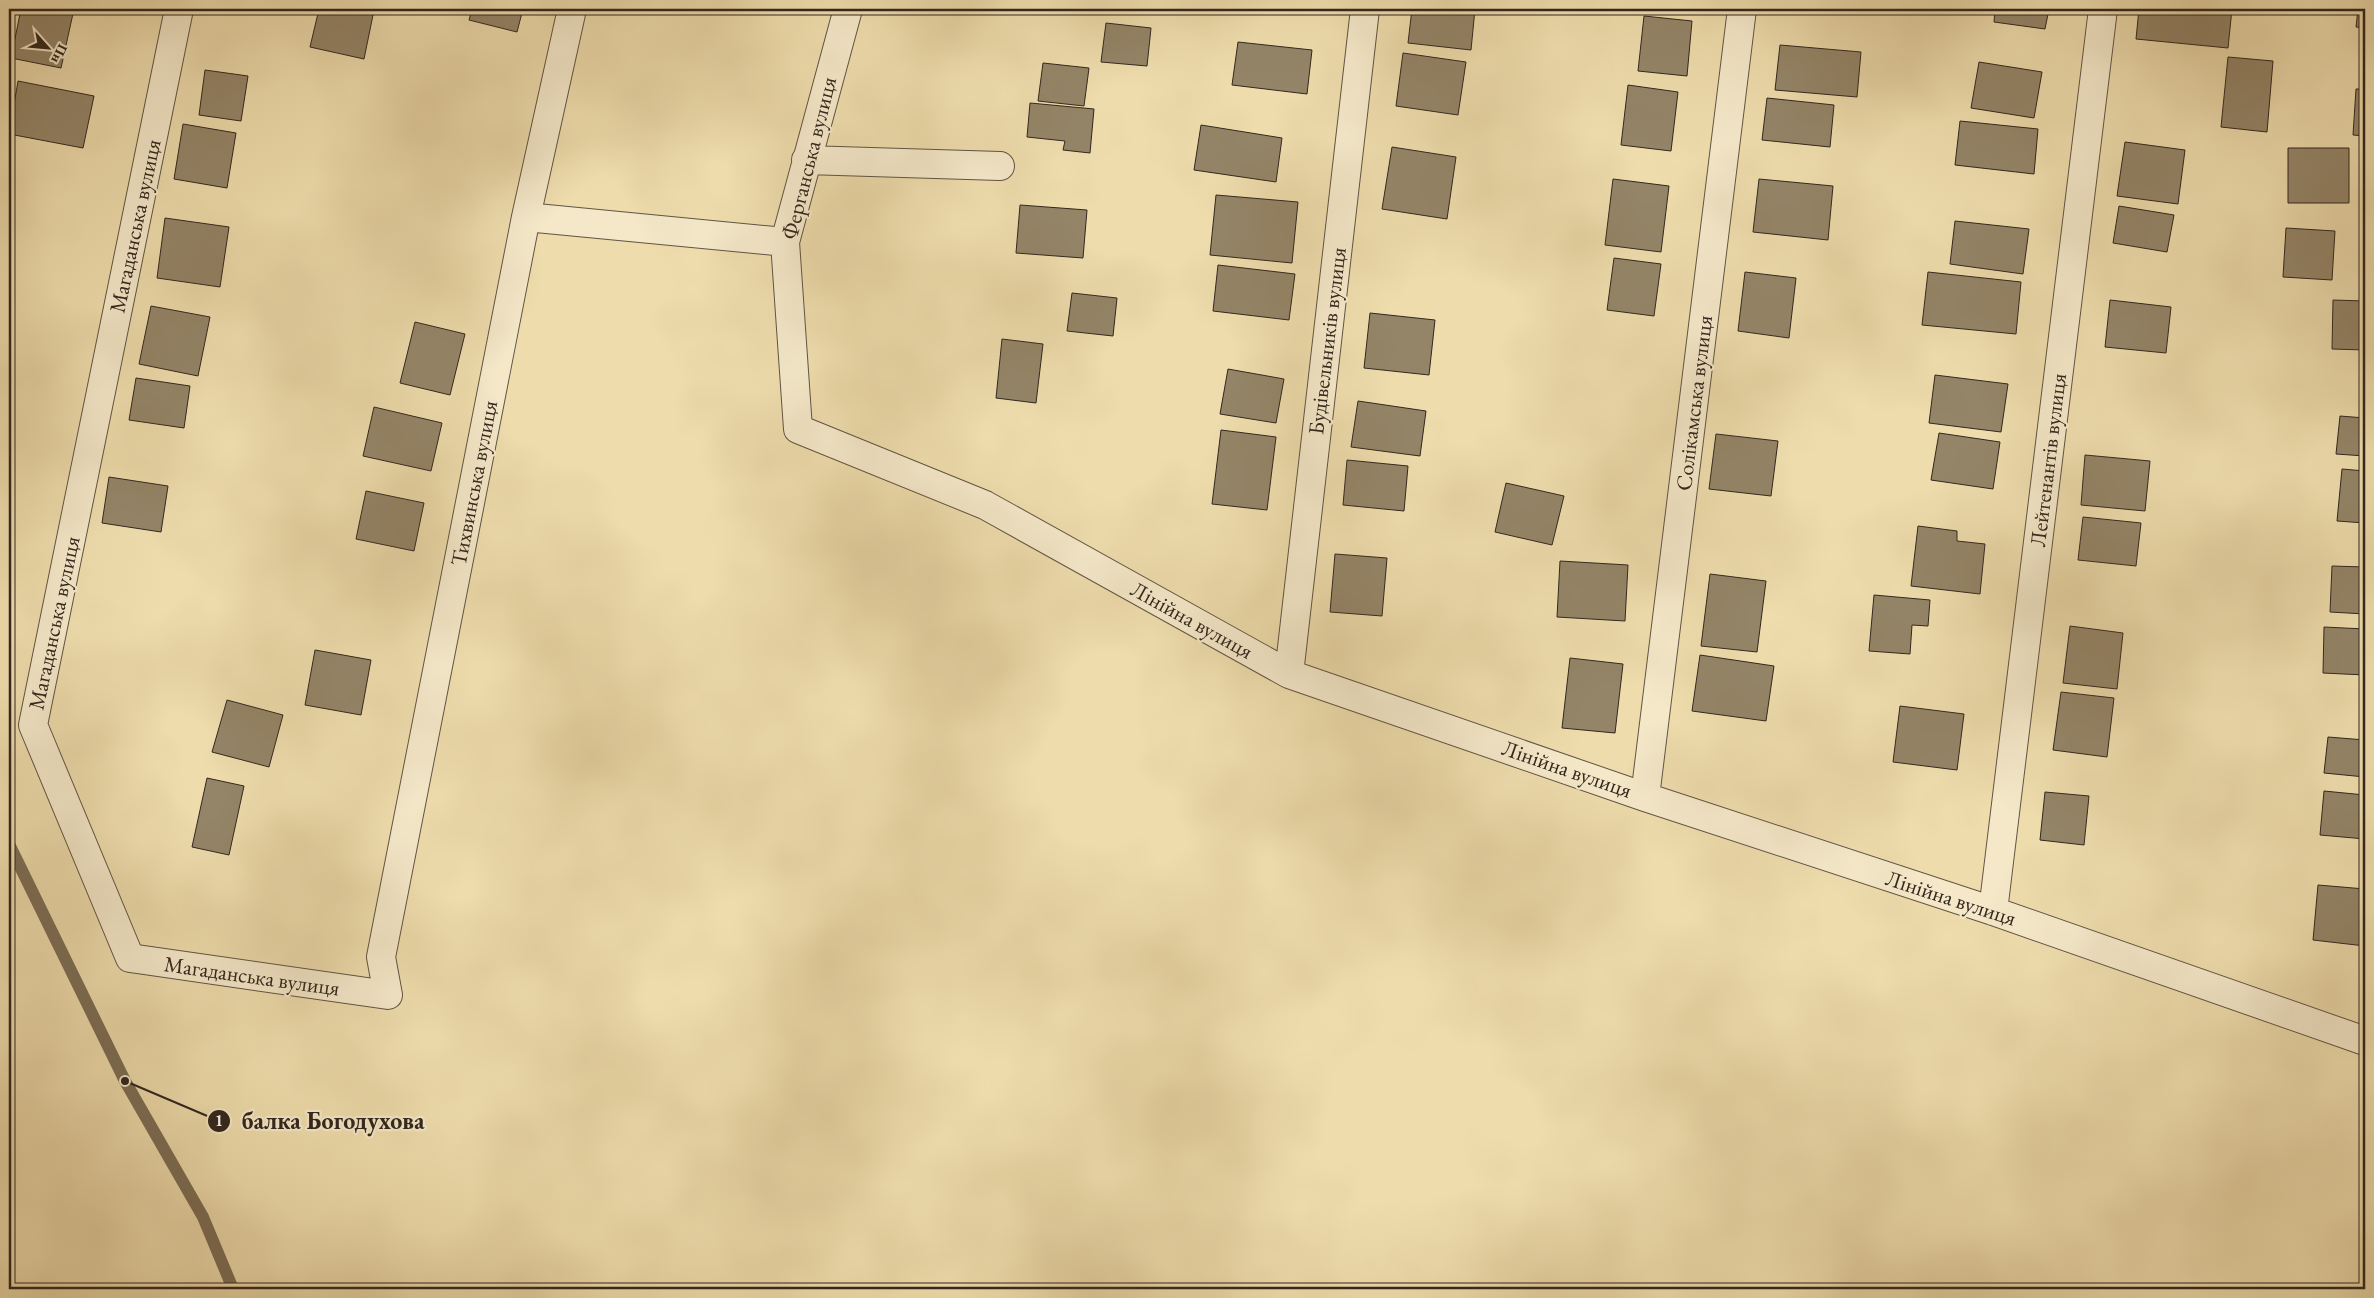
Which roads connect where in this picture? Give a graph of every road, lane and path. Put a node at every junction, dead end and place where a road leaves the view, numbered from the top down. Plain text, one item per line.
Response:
1 (179, 9) edge
2 (572, 9) edge
3 (848, 9) edge
4 (1366, 9) edge
5 (1742, 9) edge
6 (2103, 9) edge
7 (806, 160) junction
8 (1000, 166) dead end
9 (526, 217) junction
10 (785, 242) junction
11 (798, 429) joint
12 (1289, 674) junction
13 (1645, 796) junction
14 (1993, 911) junction
15 (381, 957) joint
16 (2365, 1040) edge

1 - 15 street, Магаданська вулиця
2 - 9 street, Тихвинська вулиця
3 - 7 street, Ферганська вулиця
4 - 12 street, Будівельників вулиця
5 - 13 street, Солікамська вулиця
6 - 14 street, Лейтенантів вулиця
7 - 8 street
7 - 10 street, Ферганська вулиця
9 - 10 street
9 - 15 street, Тихвинська вулиця
10 - 11 street, Ферганська вулиця
11 - 12 street, Лінійна вулиця
12 - 13 street, Лінійна вулиця
13 - 14 street, Лінійна вулиця
14 - 16 street, Лінійна вулиця

